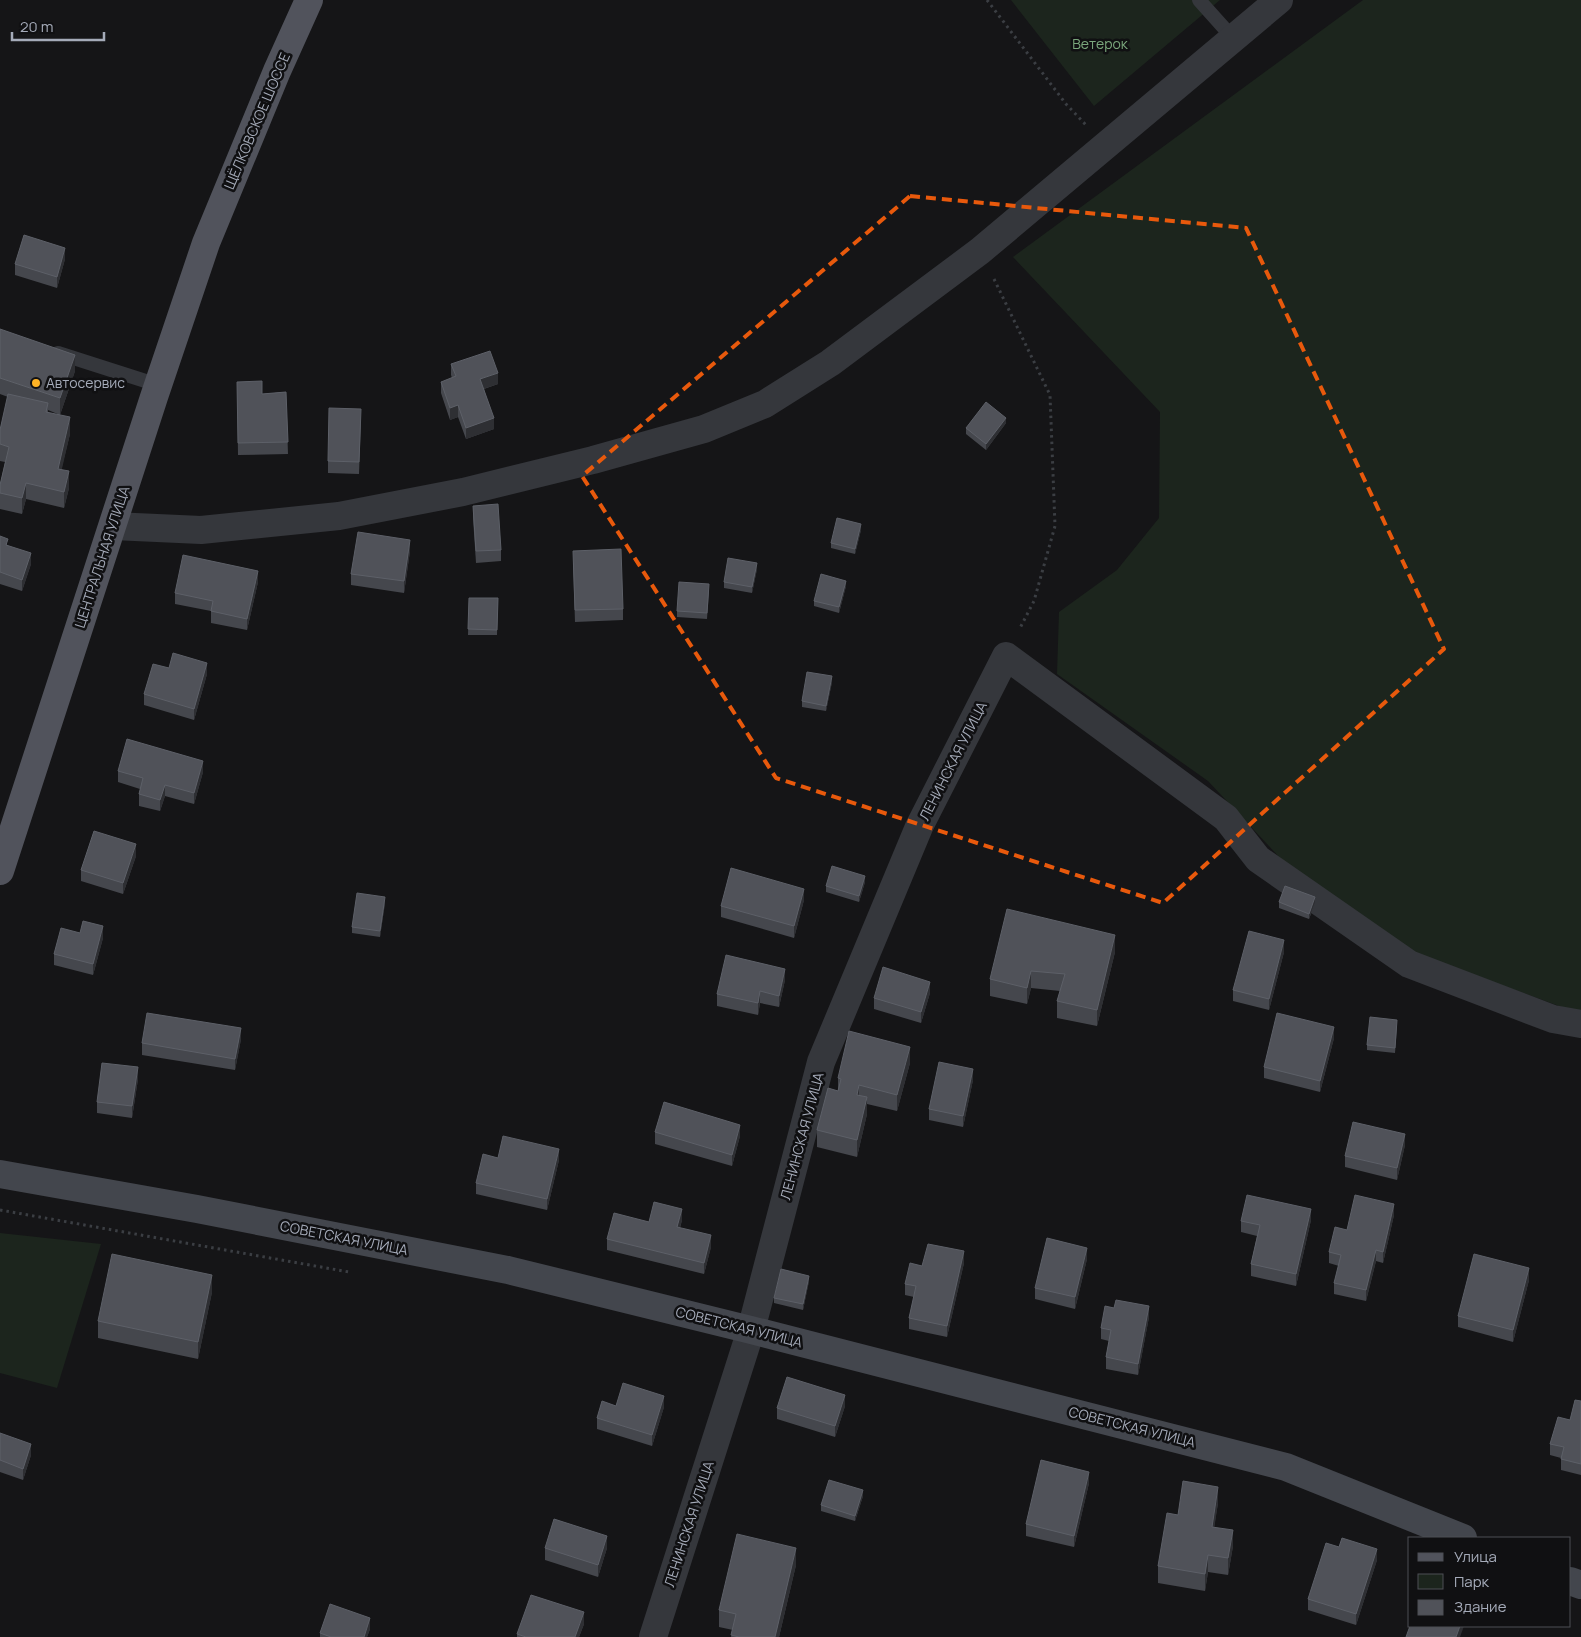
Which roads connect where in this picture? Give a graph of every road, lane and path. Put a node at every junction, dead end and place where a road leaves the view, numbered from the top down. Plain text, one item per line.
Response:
1 (308, 0) edge
2 (988, 0) edge
3 (1199, 0) edge
4 (1279, 0) edge
5 (1233, 38) junction
6 (1106, 145) junction
7 (206, 243) joint
8 (980, 251) junction
9 (42, 348) edge
10 (158, 385) junction
11 (113, 526) junction
12 (1006, 656) junction
13 (1, 864) edge
14 (1581, 1024) edge
15 (0, 1174) edge
16 (0, 1210) edge
17 (353, 1272) dead end
18 (751, 1330) junction
19 (1461, 1537) edge
20 (653, 1637) edge

1 - 7 main road, ЩЁЛКОВСКОЕ ШОССЕ
2 - 6 path
3 - 5 lane
4 - 5 street
5 - 6 street
6 - 8 street
7 - 10 main road, ЦЕНТРАЛЬНАЯ УЛИЦА
8 - 11 street
8 - 12 path
9 - 10 lane
10 - 11 main road, ЦЕНТРАЛЬНАЯ УЛИЦА
11 - 13 main road, ЦЕНТРАЛЬНАЯ УЛИЦА
12 - 14 street
12 - 18 street, ЛЕНИНСКАЯ УЛИЦА
15 - 18 main road, СОВЕТСКАЯ УЛИЦА
16 - 17 path
18 - 19 main road, СОВЕТСКАЯ УЛИЦА
18 - 20 street, ЛЕНИНСКАЯ УЛИЦА

